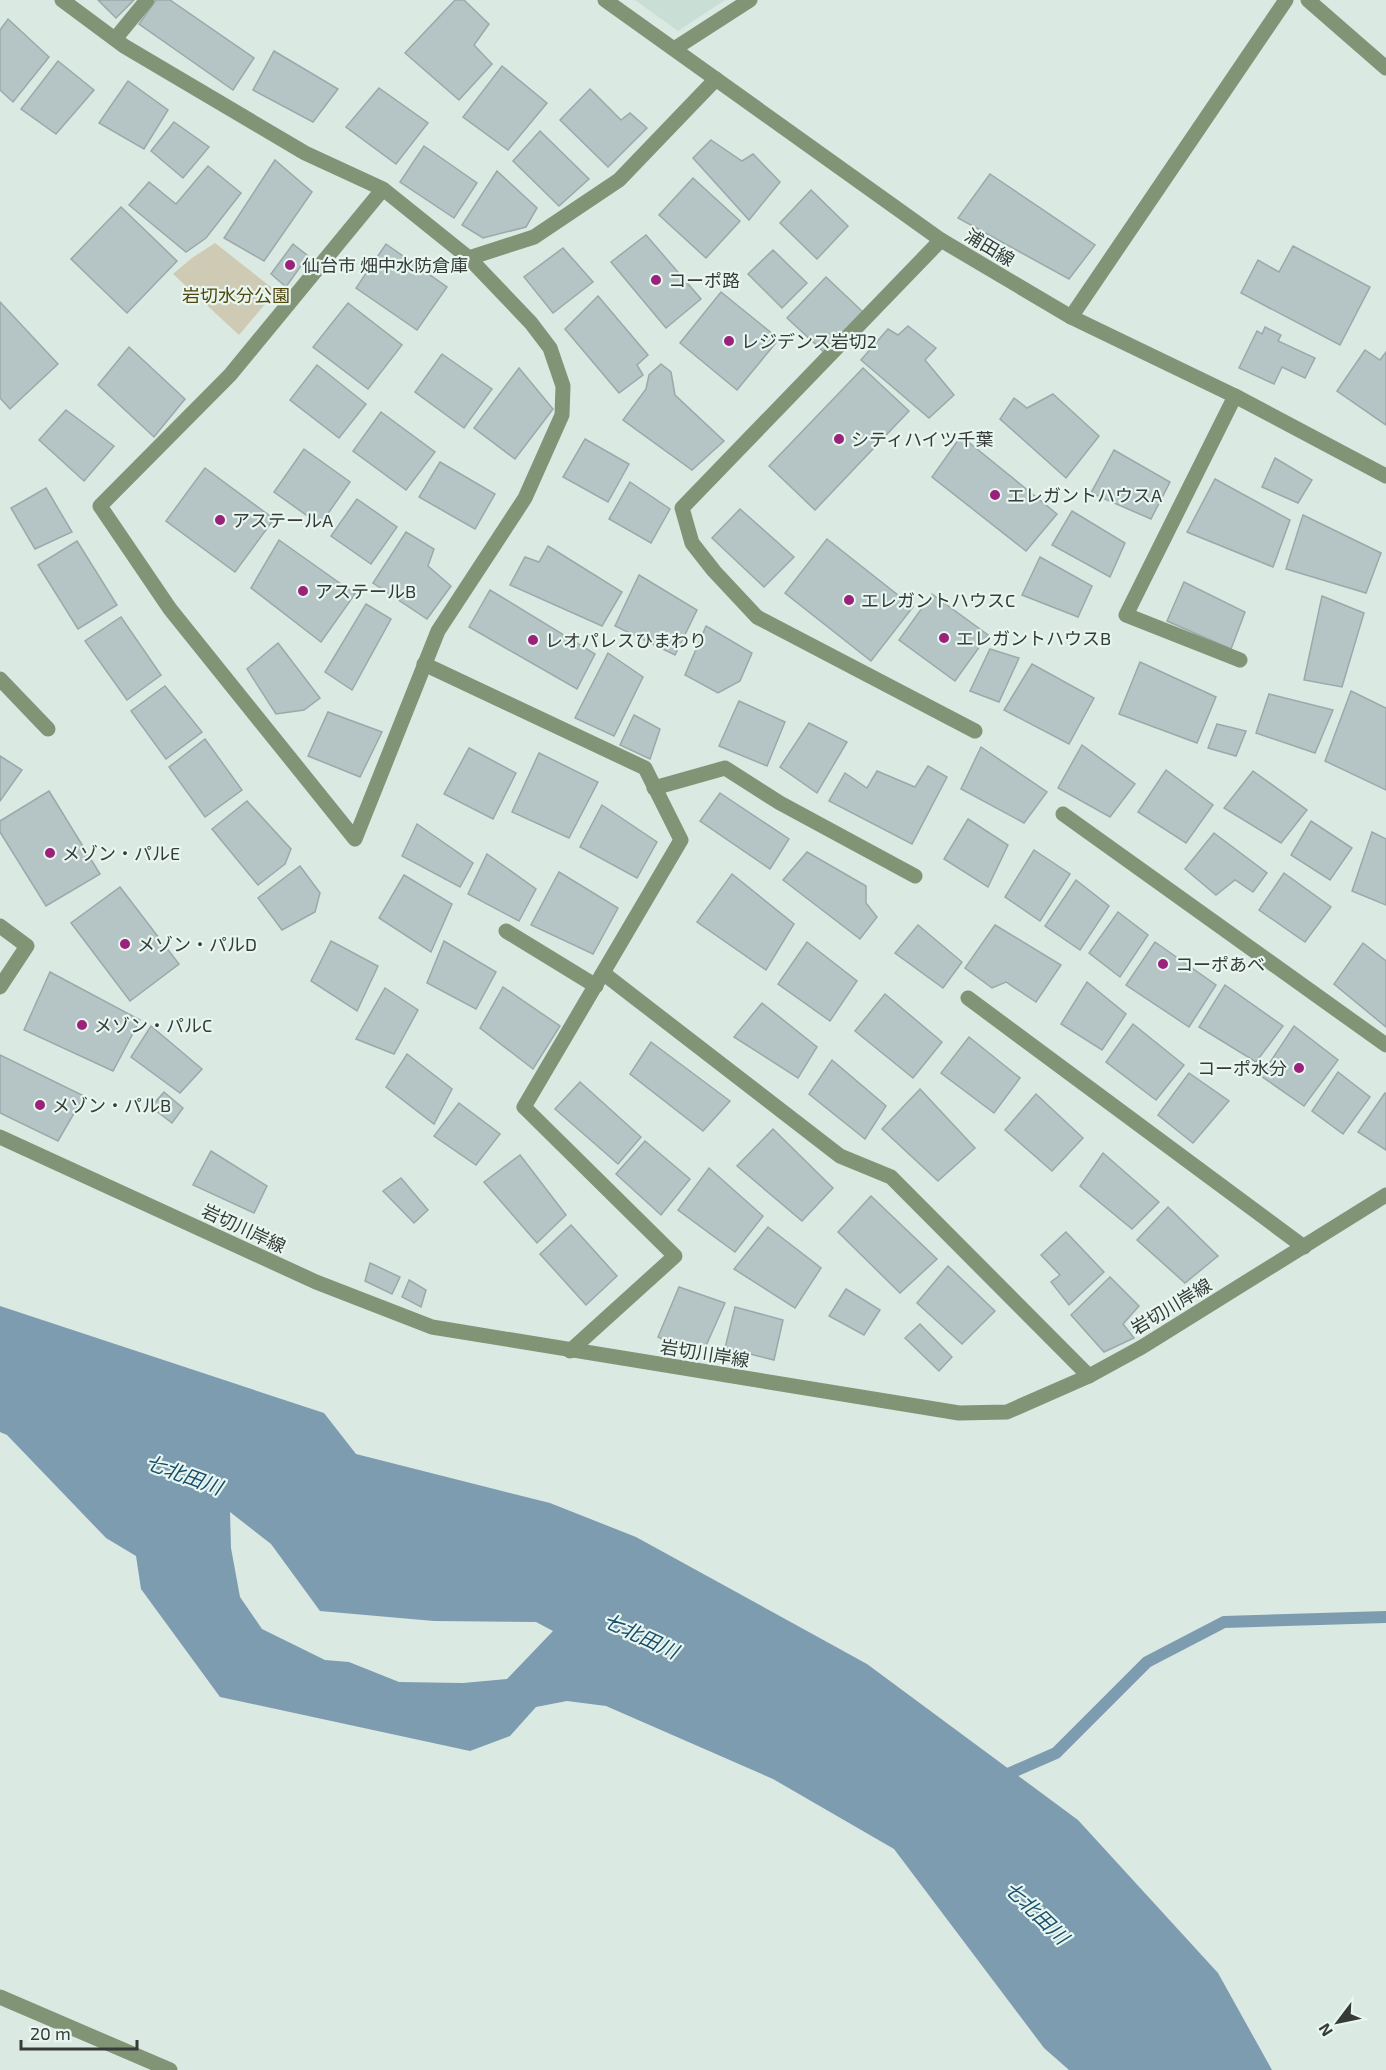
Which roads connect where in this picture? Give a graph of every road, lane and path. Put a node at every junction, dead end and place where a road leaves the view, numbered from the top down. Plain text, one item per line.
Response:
1 (63, 0) edge
2 (147, 0) edge
3 (605, 0) edge
4 (750, 0) edge
5 (1286, 0) edge
6 (1308, 0) edge
7 (115, 39) junction
8 (674, 49) junction
9 (1386, 68) edge
10 (716, 79) junction
11 (382, 189) junction
12 (941, 240) junction
13 (470, 258) junction
14 (1071, 317) junction
15 (1235, 396) junction
16 (1386, 476) edge
17 (1240, 660) dead end
18 (424, 664) junction
19 (0, 679) edge
20 (48, 729) dead end
21 (975, 731) dead end
22 (654, 788) junction
23 (1063, 814) dead end
24 (915, 876) dead end
25 (0, 926) edge
26 (506, 931) dead end
27 (599, 980) junction
28 (0, 987) edge
29 (968, 998) dead end
30 (1386, 1045) edge
31 (0, 1137) edge
32 (1386, 1195) edge
33 (1304, 1247) junction
34 (570, 1351) junction
35 (1089, 1376) junction
36 (0, 1997) edge
37 (170, 2070) edge

1 - 7 street
2 - 7 street
3 - 8 street, 浦田線
4 - 8 street
5 - 14 street
6 - 9 street
7 - 11 street
8 - 10 street, 浦田線
10 - 12 street, 浦田線
10 - 13 street
11 - 13 street
11 - 18 street
12 - 14 street, 浦田線
12 - 21 street
13 - 18 street
14 - 15 street, 浦田線
15 - 16 street, 浦田線
15 - 17 street
18 - 22 street
19 - 20 street
22 - 24 street
22 - 27 street
23 - 30 street
25 - 28 street
26 - 27 street
27 - 34 street
27 - 35 street
29 - 33 street
31 - 34 street, 岩切川岸線
32 - 33 street, 岩切川岸線
33 - 35 street, 岩切川岸線
34 - 35 street, 岩切川岸線
36 - 37 street

